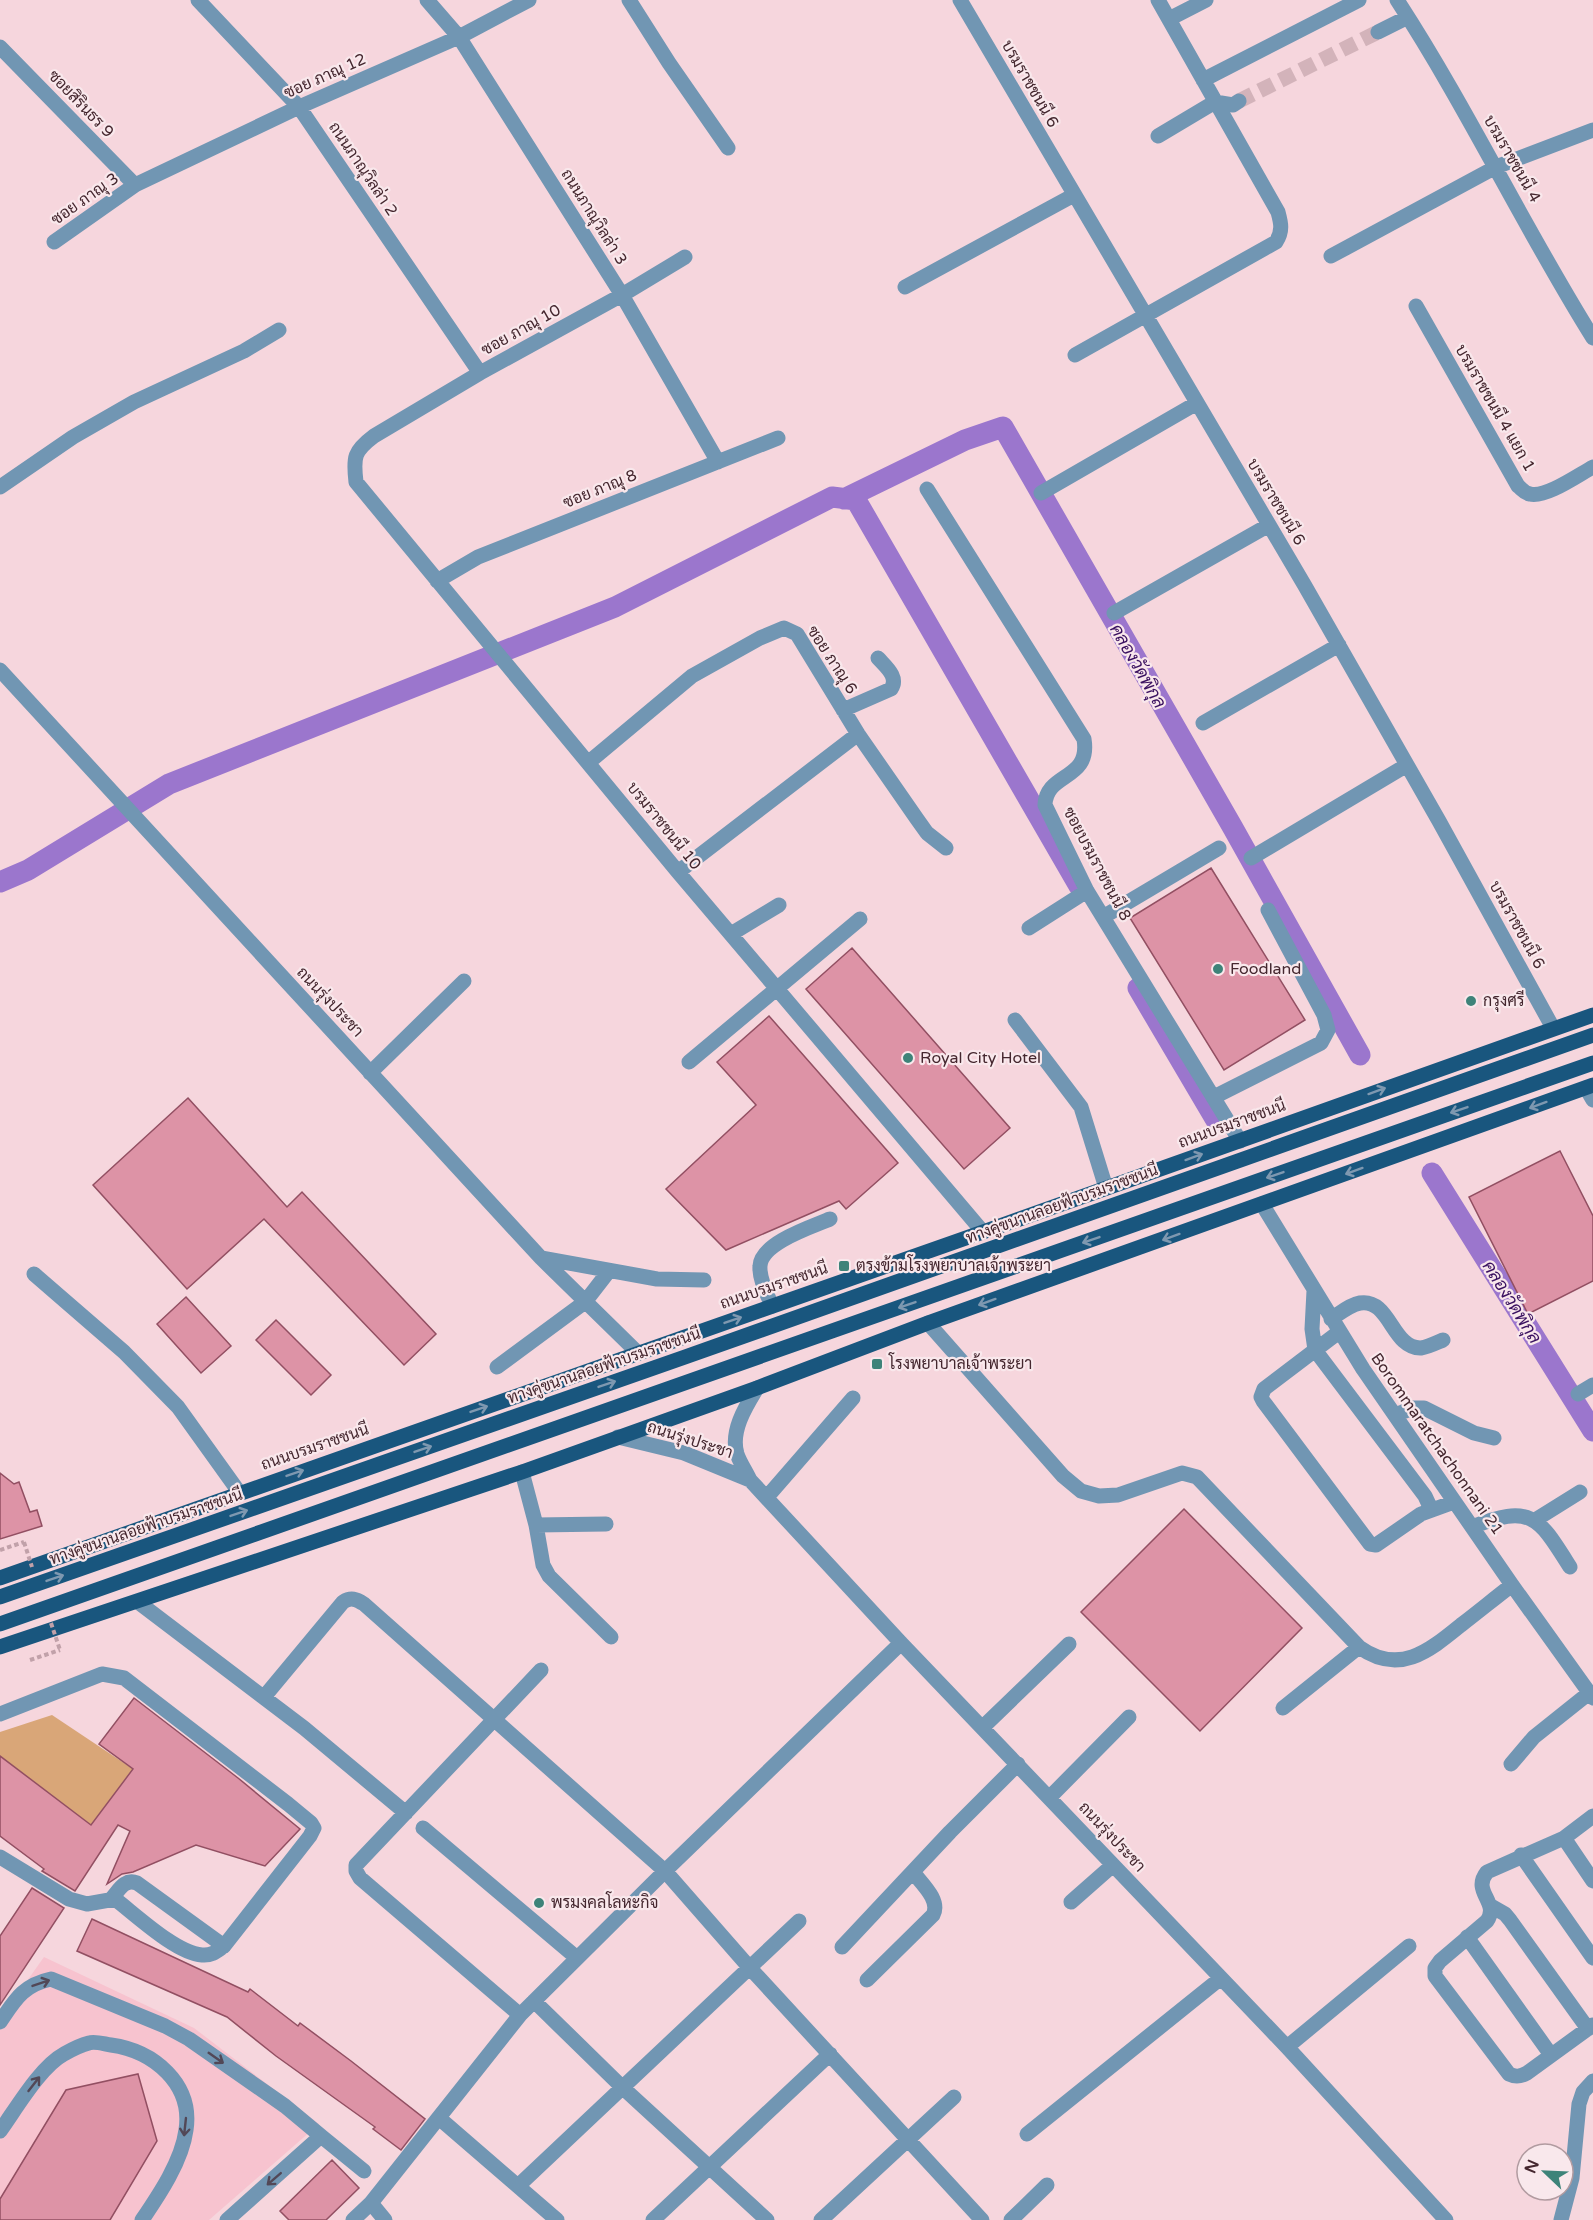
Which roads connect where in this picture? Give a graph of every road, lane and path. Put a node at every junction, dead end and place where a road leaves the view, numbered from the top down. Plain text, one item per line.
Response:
1 (198, 0) edge
2 (427, 0) edge
3 (529, 0) edge
4 (629, 0) edge
5 (960, 0) edge
6 (1158, 0) edge
7 (1206, 0) edge
8 (1359, 0) edge
9 (1397, 0) edge
10 (1408, 17) junction
11 (1169, 20) junction
12 (1378, 32) tunnel mouth
13 (459, 36) junction
14 (0, 47) edge
15 (1203, 80) junction
16 (1215, 102) junction
17 (1239, 102) tunnel mouth
18 (299, 107) junction
19 (1593, 130) edge
20 (1158, 136) dead end
21 (728, 148) dead end
22 (1496, 167) junction
23 (135, 185) junction
24 (1074, 195) junction
25 (54, 242) dead end
26 (1330, 256) dead end
27 (685, 257) dead end
28 (905, 287) dead end
29 (622, 295) junction
30 (1416, 306) dead end
31 (1145, 316) junction
32 (279, 330) dead end
33 (1593, 338) edge
34 (1076, 354) dead end
35 (480, 373) junction
36 (1197, 403) junction
37 (374, 436) joint
38 (778, 438) dead end
39 (718, 462) junction
40 (1593, 467) edge
41 (0, 487) edge
42 (927, 489) dead end
43 (1041, 493) dead end
44 (1269, 525) junction
45 (437, 581) junction
46 (1114, 613) dead end
47 (1339, 645) junction
48 (878, 658) dead end
49 (0, 670) edge
50 (843, 710) junction
51 (1203, 723) dead end
52 (858, 734) junction
53 (589, 762) junction
54 (1407, 765) junction
55 (946, 848) dead end
56 (1219, 848) dead end
57 (1251, 858) dead end
58 (678, 872) junction
59 (1087, 891) junction
60 (779, 905) dead end
61 (1268, 910) dead end
62 (1103, 917) junction
63 (860, 919) dead end
64 (1029, 927) dead end
65 (731, 934) junction
66 (464, 981) dead end
67 (777, 989) junction
68 (1593, 1015) edge
69 (1015, 1020) dead end
70 (1553, 1028) junction
71 (1593, 1035) edge
72 (689, 1062) dead end
73 (1593, 1063) edge
74 (370, 1073) junction
75 (1591, 1091) edge
76 (1215, 1097) junction
77 (1240, 1141) junction
78 (1106, 1188) junction
79 (1262, 1204) junction
80 (830, 1219) dead end
81 (982, 1232) junction
82 (541, 1258) junction
83 (609, 1271) junction
84 (34, 1274) dead end
85 (704, 1280) dead end
86 (1314, 1291) junction
87 (585, 1302) junction
88 (772, 1306) junction
89 (928, 1323) junction
90 (1335, 1325) junction
91 (1443, 1340) dead end
92 (1315, 1350) junction
93 (638, 1353) junction
94 (497, 1367) dead end
95 (1593, 1385) edge
96 (758, 1388) junction
97 (1578, 1394) dead end
98 (853, 1398) dead end
99 (1395, 1416) junction
100 (618, 1437) junction
101 (1494, 1438) dead end
102 (522, 1472) junction
103 (750, 1480) junction
104 (239, 1492) junction
105 (1580, 1492) dead end
106 (767, 1497) junction
107 (1454, 1502) junction
108 (1431, 1509) junction
109 (1535, 1520) junction
110 (606, 1524) dead end
111 (536, 1525) junction
112 (1472, 1527) junction
113 (24, 1542) dead end
114 (0, 1550) edge
115 (1570, 1567) dead end
116 (0, 1578) edge
117 (1512, 1585) junction
118 (0, 1597) edge
119 (138, 1602) junction
120 (0, 1624) edge
121 (611, 1638) dead end
122 (901, 1643) junction
123 (1069, 1644) dead end
124 (0, 1647) edge
125 (1359, 1647) junction
126 (60, 1650) dead end
127 (30, 1660) dead end
128 (541, 1670) dead end
129 (1591, 1695) edge
130 (264, 1697) junction
131 (1283, 1708) dead end
132 (0, 1714) edge
133 (1129, 1717) dead end
134 (495, 1719) junction
135 (983, 1727) junction
136 (1018, 1764) junction
137 (1511, 1764) dead end
138 (1050, 1797) junction
139 (406, 1813) junction
140 (1593, 1816) edge
141 (423, 1828) dead end
142 (1564, 1838) junction
143 (1521, 1855) junction
144 (0, 1857) edge
145 (1113, 1865) junction
146 (665, 1871) junction
147 (913, 1872) junction
148 (1593, 1881) edge
149 (112, 1898) junction
150 (1071, 1902) dead end
151 (1491, 1906) junction
152 (799, 1921) dead end
153 (1467, 1937) junction
154 (224, 1946) junction
155 (1408, 1946) dead end
156 (843, 1947) dead end
157 (577, 1958) junction
158 (1593, 1958) edge
159 (749, 1967) junction
160 (1221, 1978) junction
161 (867, 1980) dead end
162 (534, 2001) junction
163 (520, 2015) junction
164 (0, 2022) edge
165 (1590, 2027) edge
166 (1287, 2047) junction
167 (830, 2054) junction
168 (1551, 2055) junction
169 (1593, 2081) edge
170 (622, 2087) junction
171 (954, 2097) dead end
172 (439, 2118) junction
173 (0, 2131) edge
174 (1027, 2134) dead end
175 (321, 2136) junction
176 (908, 2139) junction
177 (709, 2166) junction
178 (364, 2171) dead end
179 (1047, 2185) dead end
180 (518, 2186) junction
181 (371, 2203) junction
182 (142, 2220) edge
183 (227, 2220) edge
184 (353, 2220) edge
185 (385, 2220) edge
186 (557, 2220) edge
187 (653, 2220) edge
188 (767, 2220) edge
189 (821, 2220) edge
190 (982, 2220) edge
191 (1011, 2220) edge
192 (1446, 2220) edge
193 (1561, 2220) edge

1 - 18 street, ถนนภาณุวิลล่า 2
2 - 13 street, ถนนภาณุวิลล่า 3
3 - 13 street, ซอย ภาณุ 12
4 - 21 street
5 - 24 street, บรมราชชนนี 6
6 - 11 street
7 - 11 street
8 - 15 street
9 - 10 street, บรมราชชนนี 4
10 - 12 street
10 - 22 street, บรมราชชนนี 4
11 - 15 street
13 - 18 street, ซอย ภาณุ 12
13 - 29 street, ถนนภาณุวิลล่า 3
14 - 23 street, ซอยสิรินธร 9
15 - 16 street
16 - 17 street
16 - 20 street
16 - 31 street
18 - 23 street, ซอย ภาณุ 12
18 - 35 street, ถนนภาณุวิลล่า 2
19 - 22 street
22 - 26 street
22 - 33 street, บรมราชชนนี 4
23 - 25 street, ซอย ภาณุ 3
24 - 28 street
24 - 31 street, บรมราชชนนี 6
27 - 29 street, ซอย ภาณุ 10
29 - 35 street, ซอย ภาณุ 10
29 - 39 street, ถนนภาณุวิลล่า 3
30 - 40 street, บรมราชชนนี 4 แยก 1
31 - 34 street
31 - 36 street, บรมราชชนนี 6
32 - 41 street
35 - 37 street, ซอย ภาณุ 10
36 - 43 street
36 - 44 street, บรมราชชนนี 6
37 - 45 street, บรมราชชนนี 10
38 - 39 street, ซอย ภาณุ 8
39 - 45 street, ซอย ภาณุ 8
42 - 59 street, ซอยบรมราชชนนี 8
44 - 46 street
44 - 47 street, บรมราชชนนี 6
45 - 53 street, บรมราชชนนี 10
47 - 51 street
47 - 54 street, บรมราชชนนี 6
48 - 50 street
49 - 74 street, ถนนรุ่งประชา
50 - 52 street, ซอย ภาณุ 6
50 - 53 street, ซอย ภาณุ 6
52 - 55 street, ซอย ภาณุ 6
52 - 58 street
53 - 58 street, บรมราชชนนี 10
54 - 57 street
54 - 70 street, บรมราชชนนี 6
56 - 62 street
58 - 65 street, บรมราชชนนี 10
59 - 62 street, ซอยบรมราชชนนี 8
59 - 64 street
60 - 65 street
61 - 76 street
62 - 76 street, ซอยบรมราชชนนี 8
63 - 67 street
65 - 67 street, บรมราชชนนี 10
66 - 74 street
67 - 72 street
67 - 81 street, บรมราชชนนี 10
68 - 70 main road, ถนนบรมราชชนนี
69 - 78 street
77 -> 70 main road, ถนนบรมราชชนนี
118 -> 71 main road, ทางคู่ขนานลอยฟ้าบรมราชชนนี, bridge
73 -> 120 main road, bridge
74 - 82 street, ถนนรุ่งประชา
75 -> 79 main road
76 - 77 street, ซอยบรมราชชนนี 8
78 -> 77 main road, ถนนบรมราชชนนี
78 - 81 main road, ถนนบรมราชชนนี
79 - 86 street, Borommaratchachonnani 21
79 -> 89 main road
80 - 88 street
81 - 88 main road, ถนนบรมราชชนนี
82 - 83 street
82 - 87 street, ถนนรุ่งประชา
83 - 85 street
83 - 87 street
84 - 104 street
86 - 90 street, Borommaratchachonnani 21
86 - 92 street
87 - 93 street, ถนนรุ่งประชา
87 - 94 street
93 -> 88 main road, ถนนบรมราชชนนี
89 - 96 main road
89 - 125 street
90 - 91 street
90 - 92 street
90 - 99 street, Borommaratchachonnani 21
92 - 108 street
92 - 108 street
104 -> 93 main road, ถนนบรมราชชนนี
95 - 97 street
96 - 100 main road
96 - 103 street, ถนนรุ่งประชา
98 - 106 street
99 - 101 street
99 - 107 street, Borommaratchachonnani 21
100 - 102 main road
100 - 103 street, ถนนรุ่งประชา
102 - 111 street
102 - 119 main road
103 - 106 street, ถนนรุ่งประชา
104 - 116 main road, ถนนบรมราชชนนี
105 - 109 street
106 - 122 street, ถนนรุ่งประชา
107 - 108 street
107 - 112 street, Borommaratchachonnani 21
109 - 112 street
109 - 115 street
110 - 111 street
111 - 121 street
112 - 117 street, Borommaratchachonnani 21
113 - 114 path
117 - 125 street
117 - 129 street, Borommaratchachonnani 21
119 - 124 main road
119 - 130 street
122 - 135 street, ถนนรุ่งประชา
122 - 146 street
123 - 135 street
125 - 131 street
126 - 127 path
128 - 134 street
129 - 137 street
130 - 134 street
130 - 139 street
132 - 154 street
133 - 138 street
134 - 139 street
134 - 146 street
135 - 136 street, ถนนรุ่งประชา
136 - 138 street, ถนนรุ่งประชา
136 - 147 street
138 - 145 street, ถนนรุ่งประชา
139 - 163 street
140 - 142 street
141 - 157 street
142 - 143 street
142 - 148 street
143 - 151 street
143 - 158 street
144 - 149 street
145 - 150 street
145 - 160 street, ถนนรุ่งประชา
146 - 157 street
146 - 159 street
147 - 156 street
147 - 161 street
149 - 154 street
149 - 154 street
151 - 153 street
151 - 165 street
152 - 159 street
153 - 168 street
153 - 168 street
155 - 166 street
157 - 162 street
159 - 167 street
159 - 170 street
160 - 166 street, ถนนรุ่งประชา
160 - 174 street
162 - 163 street
162 - 170 street
163 - 172 street
164 -> 175 street
165 - 168 street
166 - 192 street, ถนนรุ่งประชา
167 - 176 street
167 - 177 street
169 - 193 street
170 - 177 street
170 - 180 street
171 - 176 street
172 - 180 street
172 - 181 street
173 -> 182 street
175 - 178 street
175 -> 183 street
176 - 189 street
176 - 190 street
177 - 187 street
177 - 188 street
179 - 191 street
180 - 186 street
181 - 184 street
181 - 185 street

